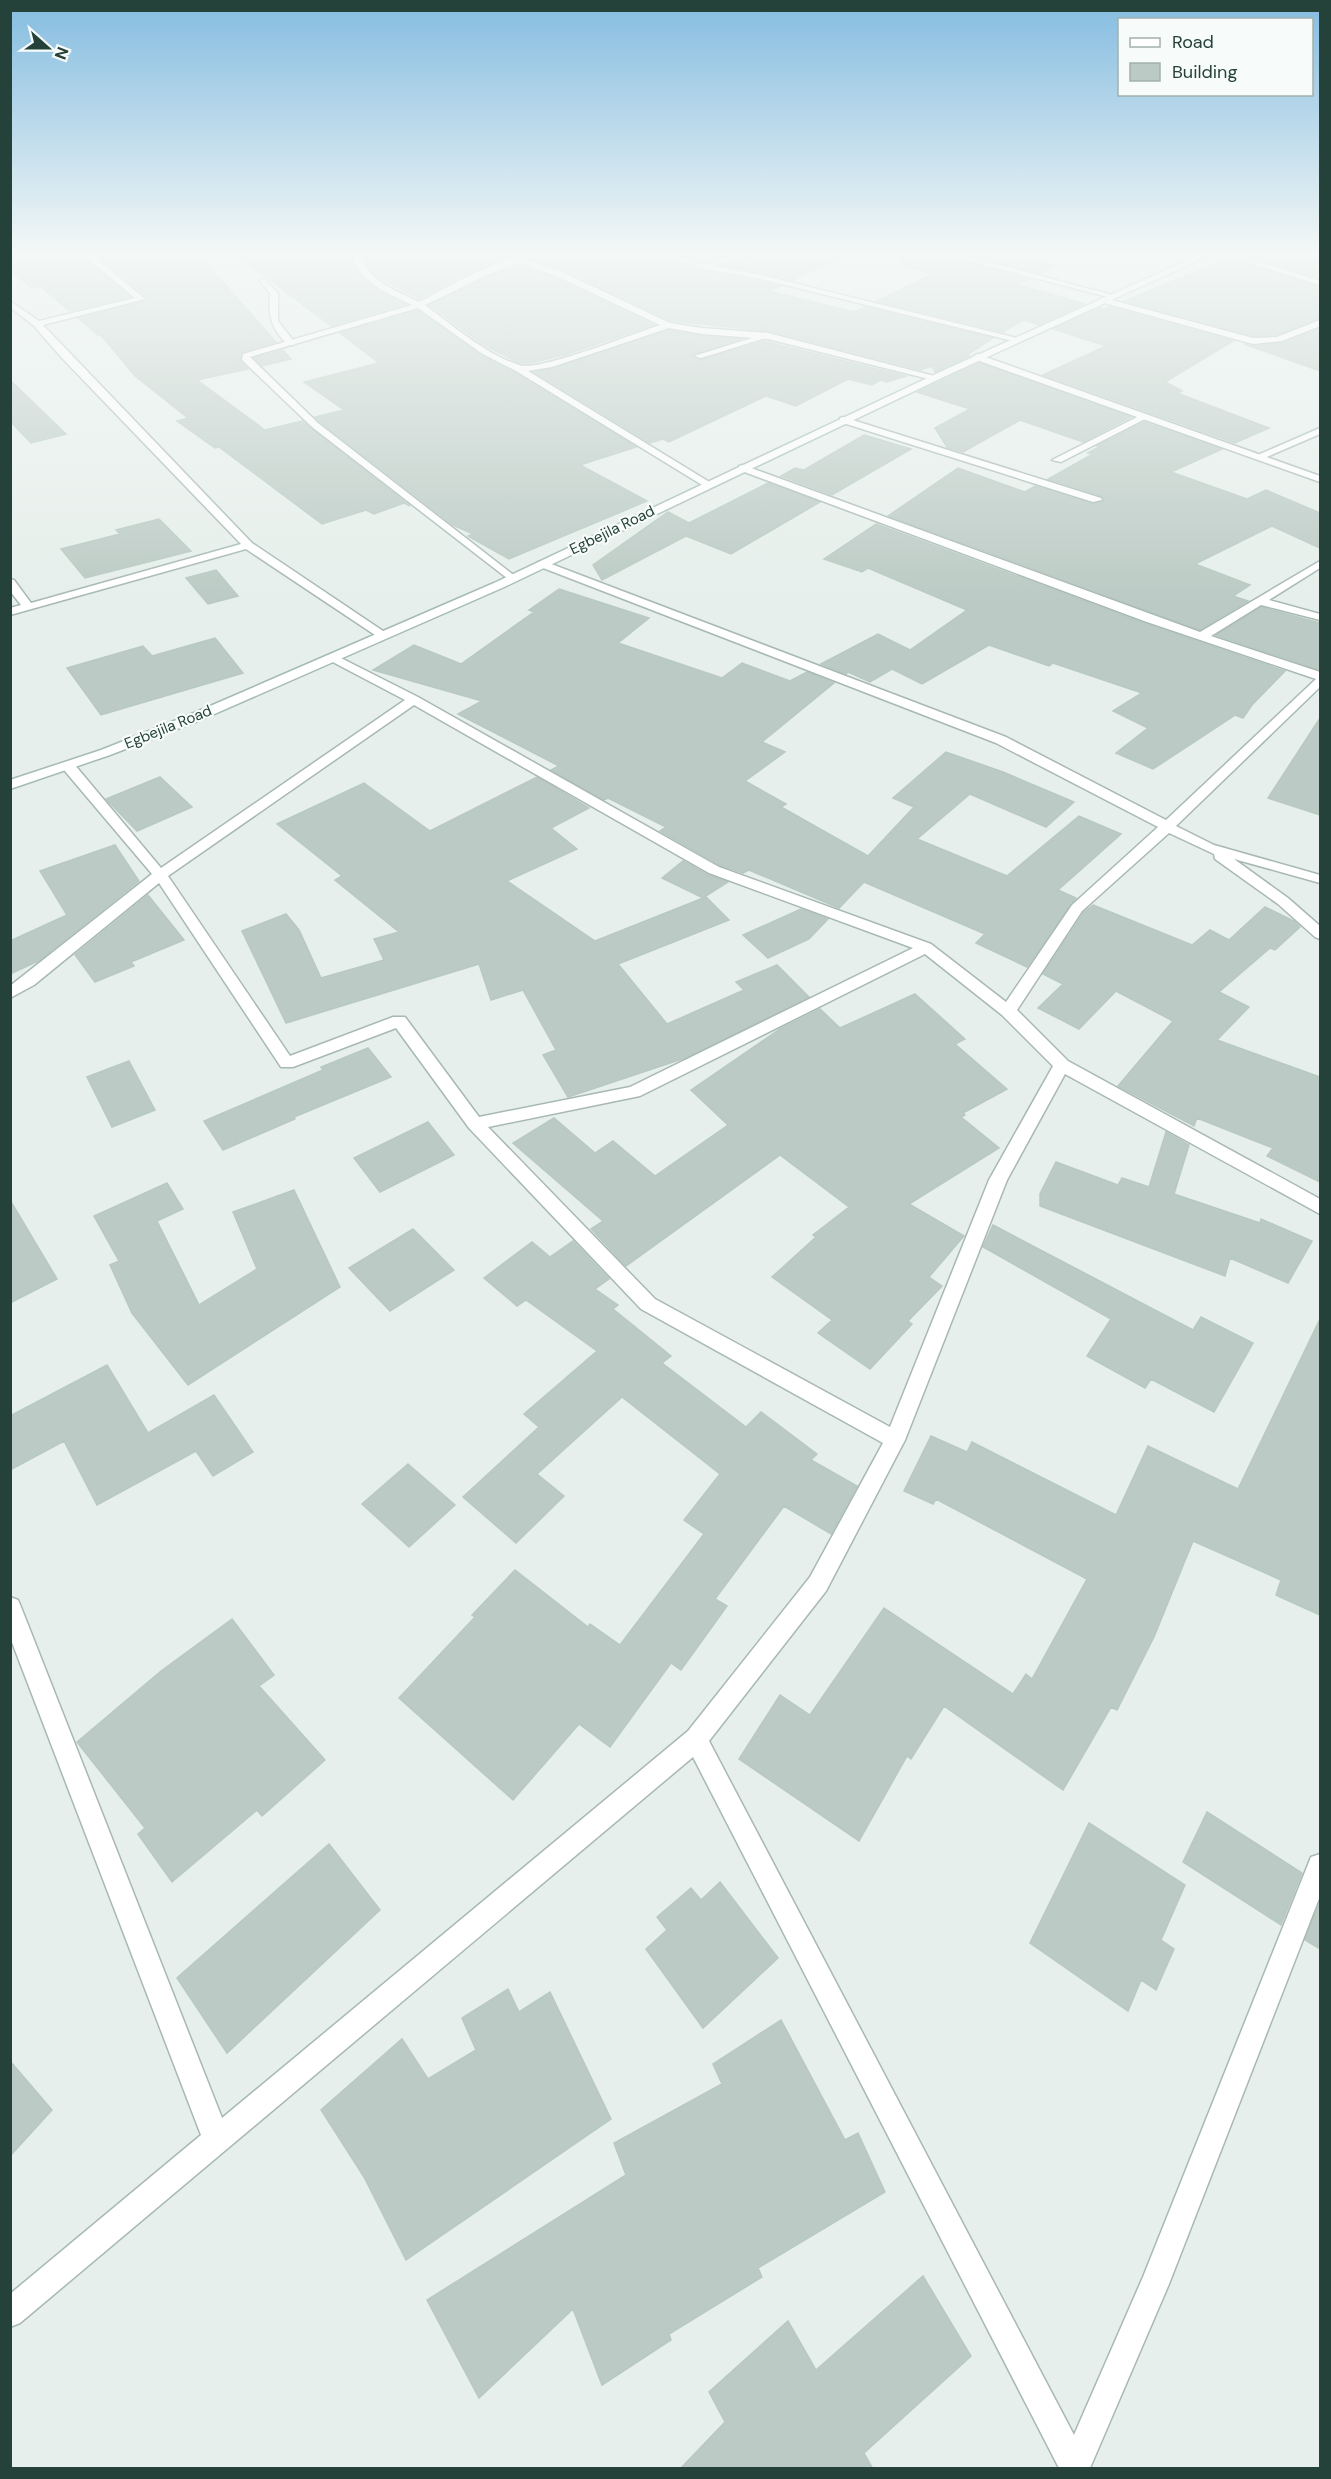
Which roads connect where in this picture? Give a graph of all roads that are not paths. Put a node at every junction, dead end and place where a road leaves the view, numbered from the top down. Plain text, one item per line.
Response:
1 (79, 371) edge
2 (257, 371) edge
3 (522, 371) edge
4 (908, 371) edge
5 (947, 371) edge
6 (1016, 371) edge
7 (933, 377) junction
8 (1146, 416) junction
9 (843, 420) junction
10 (1320, 431) edge
11 (1258, 457) junction
12 (1057, 460) dead end
13 (743, 468) junction
14 (1320, 479) edge
15 (707, 485) junction
16 (1097, 500) dead end
17 (248, 545) junction
18 (542, 564) junction
19 (1320, 564) edge
20 (512, 579) junction
21 (10, 582) edge
22 (1258, 601) junction
23 (28, 607) junction
24 (10, 612) edge
25 (1320, 617) edge
26 (382, 635) junction
27 (1202, 636) junction
28 (333, 659) junction
29 (1320, 676) edge
30 (1320, 681) edge
31 (414, 700) junction
32 (69, 766) junction
33 (10, 785) edge
34 (1169, 825) junction
35 (1209, 848) junction
36 (160, 875) junction
37 (1320, 879) edge
38 (1320, 934) edge
39 (926, 946) junction
40 (10, 993) edge
41 (1008, 1011) junction
42 (1062, 1065) junction
43 (475, 1124) junction
44 (1320, 1207) edge
45 (895, 1440) junction
46 (10, 1607) edge
47 (696, 1739) junction
48 (1320, 1866) edge
49 (216, 2139) junction
50 (10, 2313) edge
51 (1075, 2468) edge

1 - 17 street
2 - 20 street
3 - 15 street
4 - 7 street
5 - 7 street, Egbejila Road
6 - 8 street
7 - 9 street, Egbejila Road
8 - 11 street
8 - 12 street
9 - 13 street, Egbejila Road
9 - 16 street
10 - 11 street
11 - 14 street
13 - 15 street, Egbejila Road
13 - 27 street
15 - 18 street, Egbejila Road
17 - 23 street
17 - 26 street
18 - 20 street, Egbejila Road
18 - 34 street
19 - 22 street
20 - 26 street, Egbejila Road
21 - 23 street
22 - 25 street
22 - 27 street
23 - 24 street
26 - 28 street, Egbejila Road
27 - 29 street
28 - 31 street
28 - 32 street, Egbejila Road
30 - 34 street
31 - 36 street
31 - 39 street
32 - 33 street, Egbejila Road
32 - 36 street
34 - 35 street
34 - 41 street
35 - 37 street
35 - 38 street
36 - 40 street
36 - 43 street
39 - 41 street
39 - 43 street
41 - 42 street
42 - 44 street
42 - 45 street
43 - 45 street
45 - 47 street
46 - 49 street
47 - 49 street
47 - 51 street
48 - 51 street
49 - 50 street

